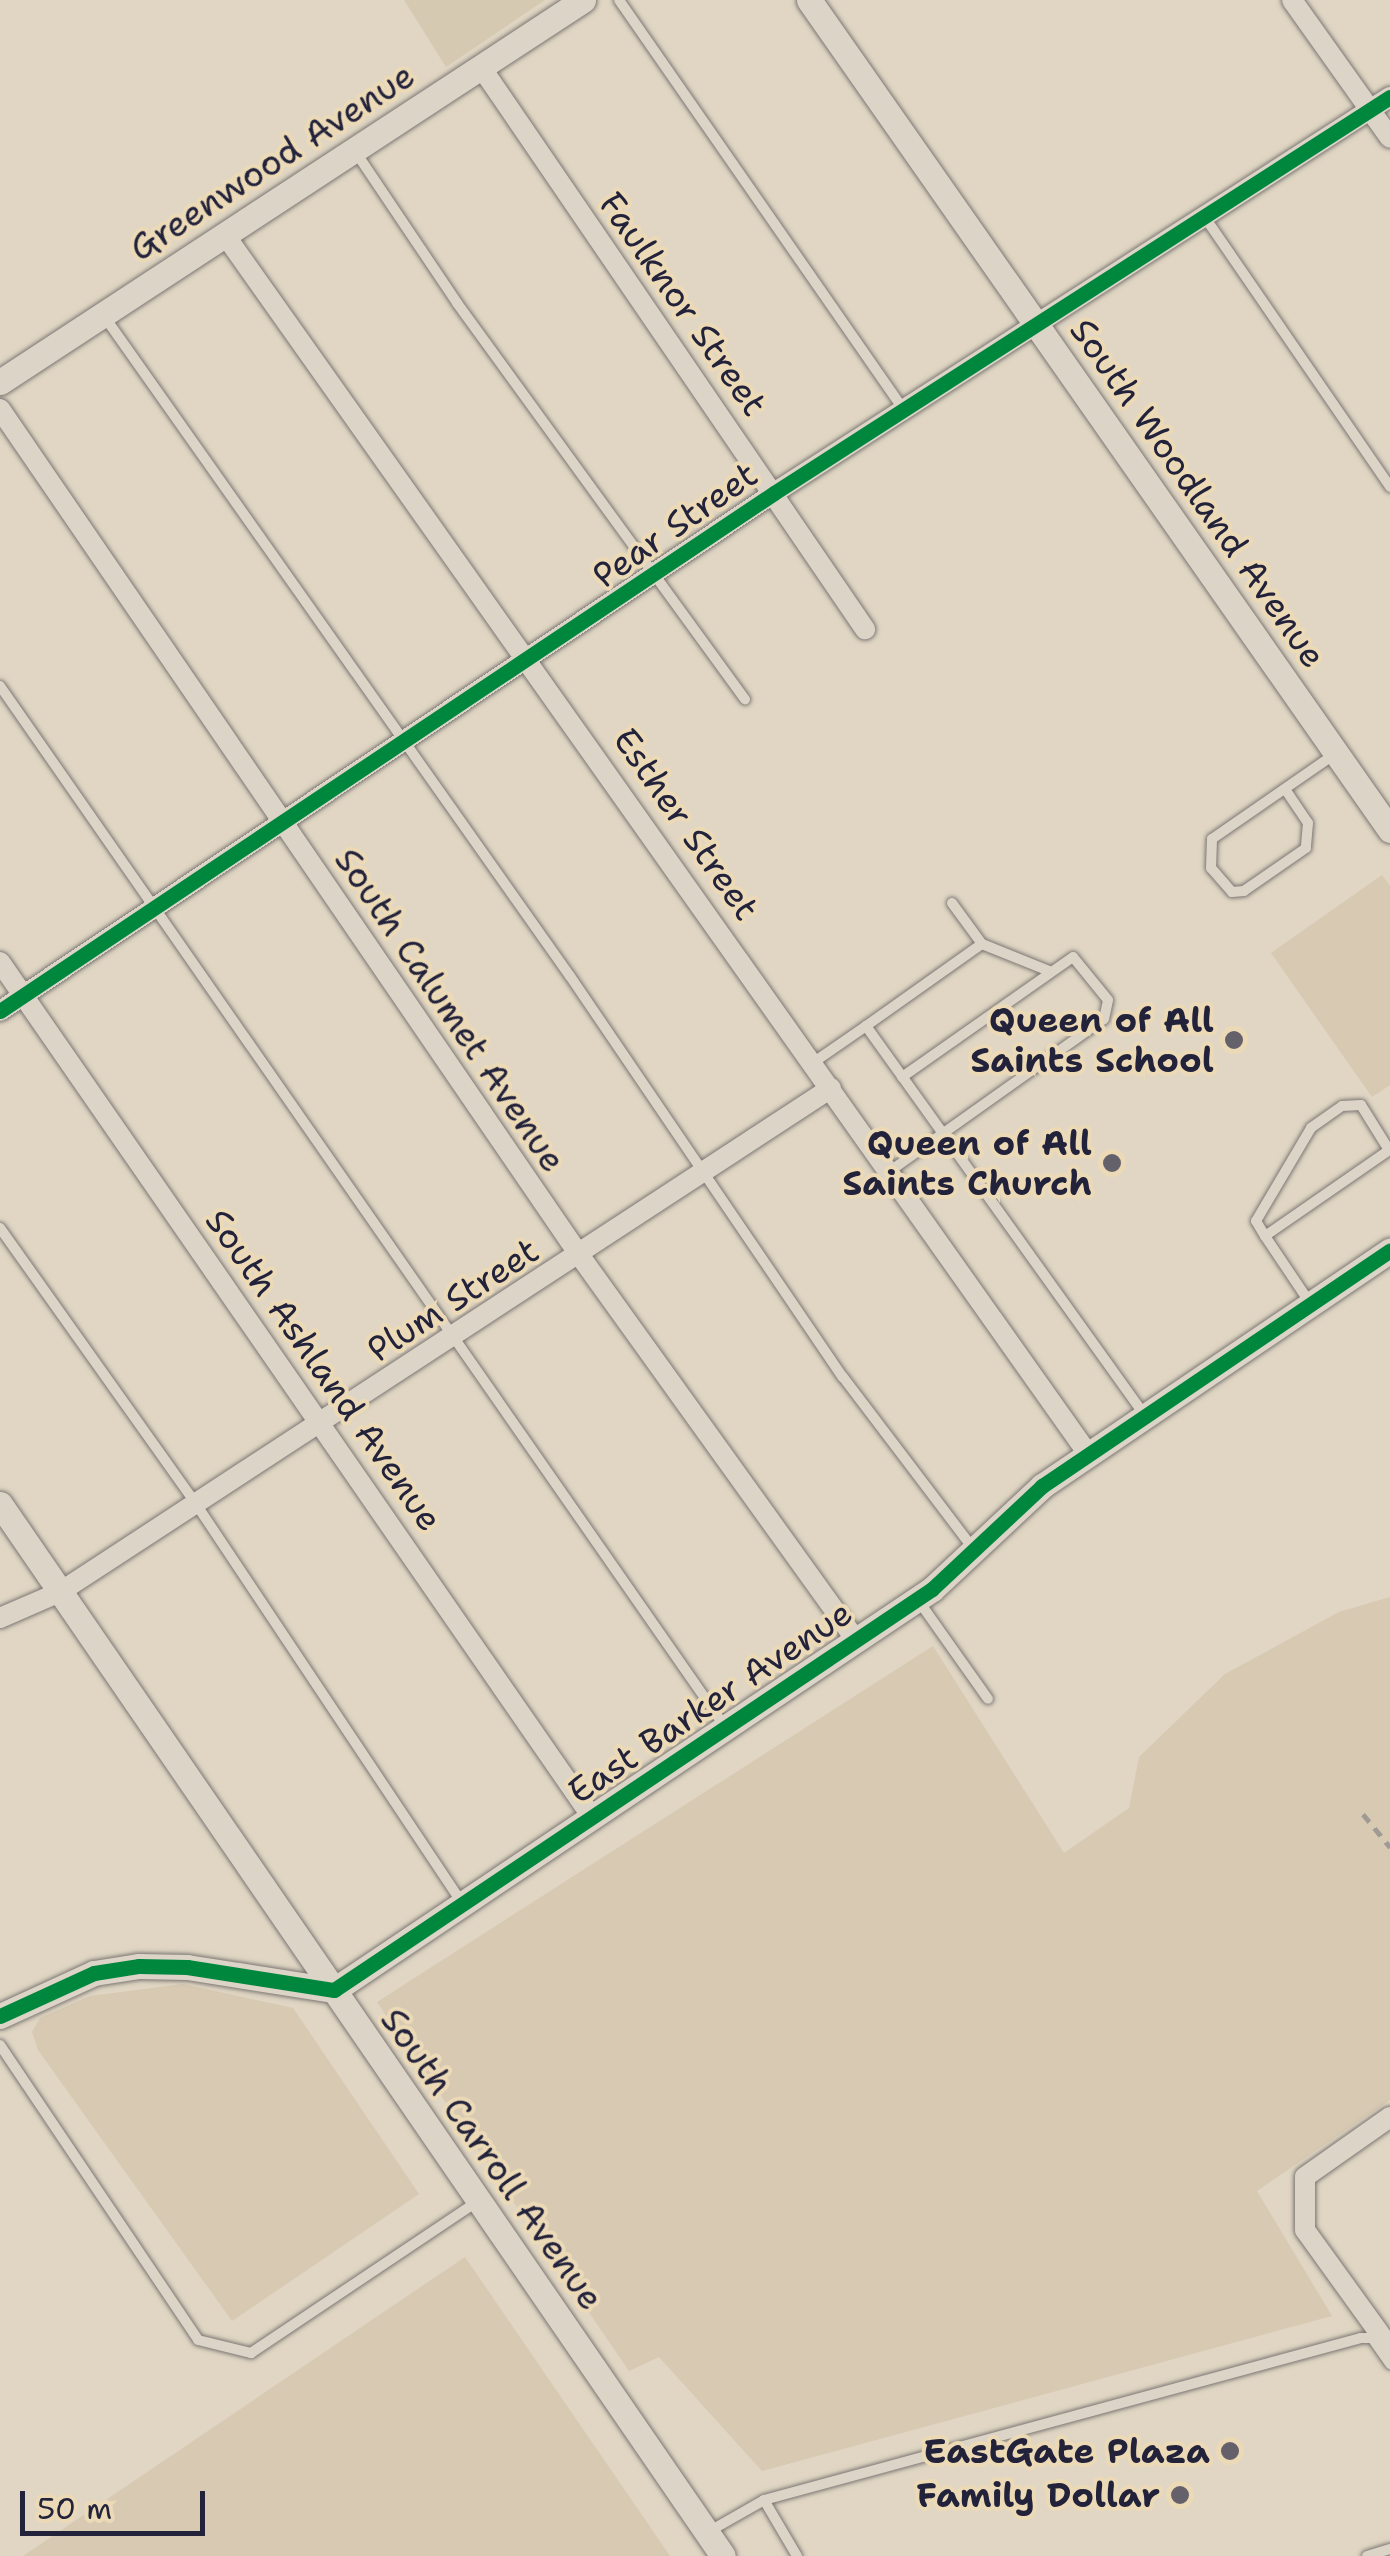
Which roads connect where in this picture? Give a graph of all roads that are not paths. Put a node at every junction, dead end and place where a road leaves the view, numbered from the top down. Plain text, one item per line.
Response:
1 (583, 0) edge
2 (618, 0) edge
3 (809, 0) edge
4 (1292, 0) edge
5 (481, 67) junction
6 (1390, 97) edge
7 (1370, 110) junction
8 (1390, 138) edge
9 (354, 150) junction
10 (1203, 216) junction
11 (225, 234) junction
12 (103, 315) junction
13 (1037, 322) junction
14 (0, 382) edge
15 (0, 409) edge
16 (903, 409) junction
17 (1390, 487) edge
18 (774, 493) junction
19 (658, 573) junction
20 (865, 629) dead end
21 (532, 660) junction
22 (0, 686) edge
23 (745, 699) dead end
24 (404, 745) junction
25 (1336, 753) junction
26 (1285, 789) junction
27 (283, 824) junction
28 (1390, 830) edge
29 (952, 903) dead end
30 (152, 911) junction
31 (982, 944) junction
32 (0, 962) edge
33 (1049, 971) junction
34 (23, 996) junction
35 (0, 1011) edge
36 (866, 1026) junction
37 (814, 1062) junction
38 (902, 1077) junction
39 (831, 1088) junction
40 (1386, 1128) edge
41 (943, 1134) junction
42 (890, 1171) junction
43 (703, 1174) junction
44 (0, 1228) edge
45 (1265, 1236) junction
46 (1390, 1250) edge
47 (580, 1256) junction
48 (1311, 1304) junction
49 (453, 1339) junction
50 (1145, 1416) junction
51 (324, 1423) junction
52 (1088, 1454) junction
53 (0, 1504) edge
54 (196, 1504) junction
55 (975, 1550) junction
56 (60, 1592) junction
57 (917, 1599) junction
58 (0, 1618) edge
59 (856, 1640) junction
60 (988, 1699) dead end
61 (725, 1728) junction
62 (592, 1817) junction
63 (463, 1904) junction
64 (334, 1990) junction
65 (0, 2016) edge
66 (0, 2046) edge
67 (1390, 2117) edge
68 (478, 2201) junction
69 (1390, 2348) edge
70 (1390, 2364) edge
71 (764, 2500) junction
72 (707, 2533) junction
73 (1390, 2549) edge
74 (723, 2556) edge
75 (797, 2556) edge
76 (1367, 2556) edge

1 - 5 street, Greenwood Avenue
2 - 16 lane
3 - 13 street, South Woodland Avenue
4 - 7 street
5 - 9 street, Greenwood Avenue
5 - 18 street, Faulknor Street
6 - 7 street, Pear Street
7 - 8 street
7 - 10 street, Pear Street
9 - 11 street, Greenwood Avenue
9 - 19 lane
10 - 13 street, Pear Street
10 - 17 lane
11 - 12 street, Greenwood Avenue
11 - 21 street, Esther Street
12 - 14 street, Greenwood Avenue
12 - 24 lane
13 - 16 street, Pear Street
13 - 25 street, South Woodland Avenue
15 - 27 street, South Calumet Avenue
16 - 18 street, Pear Street
18 - 19 street, Pear Street
18 - 20 street, Faulknor Street
19 - 21 street, Pear Street
19 - 23 lane
21 - 24 street, Pear Street
21 - 37 street, Esther Street
22 - 30 lane
24 - 27 street, Pear Street
24 - 43 lane
25 - 26 lane
25 - 28 street, South Woodland Avenue
26 - 26 lane
27 - 30 street, Pear Street
27 - 47 street, South Calumet Avenue
29 - 31 lane
30 - 34 street, Pear Street
30 - 49 lane
31 - 33 lane
31 - 36 lane
32 - 34 street, South Ashland Avenue
33 - 38 lane
33 - 41 lane
34 - 35 street, Pear Street
34 - 51 street, South Ashland Avenue
36 - 37 lane
36 - 38 lane
37 - 39 street, Esther Street
38 - 41 lane
39 - 42 street, Esther Street
39 - 43 street, Plum Street
40 - 45 lane
40 - 45 lane
41 - 42 lane
41 - 50 lane
42 - 52 street, Esther Street
43 - 47 street, Plum Street
43 - 55 lane
44 - 54 lane
45 - 48 lane
46 - 48 street, East Barker Avenue
47 - 49 street, Plum Street
47 - 59 street, South Calumet Avenue
48 - 50 street, East Barker Avenue
49 - 51 street, Plum Street
49 - 61 lane
50 - 52 street, East Barker Avenue
51 - 54 street, Plum Street
51 - 62 street, South Ashland Avenue
52 - 55 street, East Barker Avenue
53 - 56 street, South Carroll Avenue
54 - 56 street, Plum Street
54 - 63 lane
55 - 57 street, East Barker Avenue
56 - 58 street, Plum Street
56 - 64 street, South Carroll Avenue
57 - 59 street, East Barker Avenue
57 - 60 lane
59 - 61 street, East Barker Avenue
61 - 62 street, East Barker Avenue
62 - 63 street, East Barker Avenue
63 - 64 street, East Barker Avenue
64 - 65 street
64 - 68 street, South Carroll Avenue
66 - 68 lane
67 - 69 street
68 - 72 street, South Carroll Avenue
70 - 71 lane
71 - 72 lane
71 - 75 lane
72 - 74 street, South Carroll Avenue
73 - 76 lane

